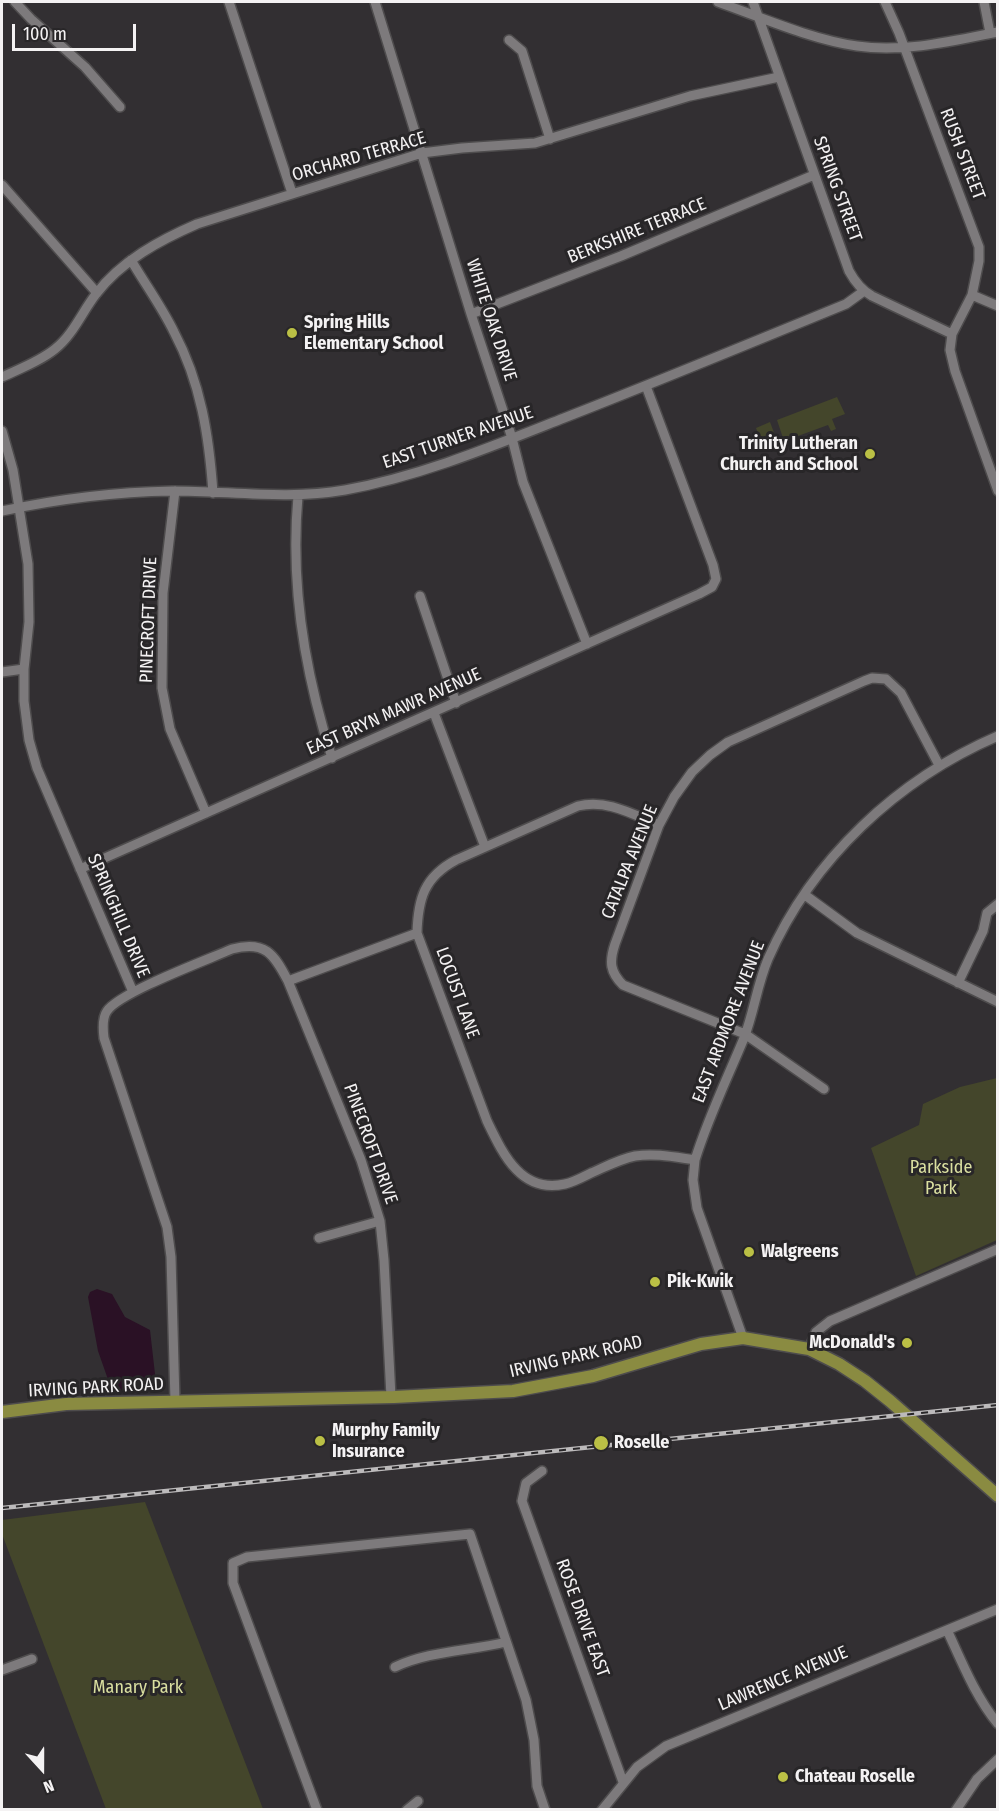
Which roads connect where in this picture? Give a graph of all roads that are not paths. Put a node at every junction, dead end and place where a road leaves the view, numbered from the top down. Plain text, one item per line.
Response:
1 (15, 2) edge
2 (229, 2) edge
3 (375, 2) edge
4 (718, 2) edge
5 (753, 2) edge
6 (885, 2) edge
7 (984, 2) edge
8 (757, 16) junction
9 (994, 32) edge
10 (509, 40) dead end
11 (903, 46) junction
12 (779, 77) junction
13 (120, 107) dead end
14 (550, 140) junction
15 (423, 153) junction
16 (814, 175) junction
17 (2, 185) edge
18 (292, 193) junction
19 (131, 260) junction
20 (864, 291) junction
21 (97, 293) junction
22 (972, 295) junction
23 (998, 306) edge
24 (471, 314) junction
25 (952, 334) junction
26 (2, 377) edge
27 (646, 386) junction
28 (2, 431) edge
29 (512, 438) junction
30 (993, 464) edge
31 (175, 491) junction
32 (998, 491) edge
33 (213, 493) junction
34 (298, 495) junction
35 (20, 507) junction
36 (2, 511) edge
37 (420, 596) dead end
38 (587, 644) junction
39 (24, 669) junction
40 (2, 672) edge
41 (456, 703) junction
42 (434, 712) junction
43 (998, 736) edge
44 (332, 758) junction
45 (939, 765) junction
46 (206, 813) junction
47 (659, 825) junction
48 (485, 847) junction
49 (80, 869) junction
50 (805, 895) junction
51 (998, 904) edge
52 (417, 933) junction
53 (288, 981) junction
54 (958, 983) junction
55 (134, 992) junction
56 (998, 1002) edge
57 (745, 1034) junction
58 (824, 1089) dead end
59 (694, 1160) junction
60 (380, 1221) junction
61 (319, 1238) dead end
62 (998, 1249) edge
63 (743, 1338) junction
64 (809, 1349) junction
65 (391, 1397) junction
66 (175, 1401) junction
67 (2, 1412) edge
68 (542, 1472) dead end
69 (998, 1496) edge
70 (998, 1609) edge
71 (947, 1630) junction
72 (506, 1642) junction
73 (32, 1659) dead end
74 (395, 1667) dead end
75 (2, 1670) edge
76 (998, 1724) edge
77 (998, 1759) edge
78 (623, 1782) junction
79 (418, 1801) dead end
80 (317, 1809) edge
81 (407, 1809) edge
82 (545, 1809) edge
83 (602, 1809) edge
84 (956, 1809) edge

1 - 13 street
2 - 18 street
3 - 15 street, WHITE OAK DRIVE
4 - 8 street
5 - 8 street, SPRING STREET
6 - 11 street, RUSH STREET
7 - 9 street
8 - 11 street
8 - 12 street, SPRING STREET
9 - 11 street
10 - 14 street
11 - 22 street, RUSH STREET
12 - 14 street, ORCHARD TERRACE
12 - 16 street, SPRING STREET
14 - 15 street, ORCHARD TERRACE
15 - 18 street, ORCHARD TERRACE
15 - 24 street, WHITE OAK DRIVE
16 - 20 street, SPRING STREET
16 - 24 street, BERKSHIRE TERRACE
17 - 21 street
18 - 19 street, ORCHARD TERRACE
19 - 21 street, ORCHARD TERRACE
19 - 33 street
20 - 25 street, SPRING STREET
20 - 27 street, EAST TURNER AVENUE
21 - 26 street, ORCHARD TERRACE
22 - 23 street
22 - 25 street, RUSH STREET
24 - 29 street, WHITE OAK DRIVE
25 - 30 street, RUSH STREET
27 - 29 street, EAST TURNER AVENUE
27 - 38 street, EAST BRYN MAWR AVENUE
28 - 35 street, SPRINGHILL DRIVE
29 - 34 street, EAST TURNER AVENUE
29 - 38 street, WHITE OAK DRIVE
30 - 32 street, RUSH STREET
31 - 33 street, EAST TURNER AVENUE
31 - 35 street, EAST TURNER AVENUE
31 - 46 street, PINECROFT DRIVE
33 - 34 street, EAST TURNER AVENUE
34 - 44 street
35 - 36 street, EAST TURNER AVENUE
35 - 39 street, SPRINGHILL DRIVE
37 - 41 street
38 - 41 street, EAST BRYN MAWR AVENUE
39 - 40 street
39 - 49 street, SPRINGHILL DRIVE
41 - 42 street, EAST BRYN MAWR AVENUE
42 - 44 street, EAST BRYN MAWR AVENUE
42 - 48 street
43 - 45 street, EAST ARDMORE AVENUE
44 - 46 street, EAST BRYN MAWR AVENUE
45 - 47 street, CATALPA AVENUE
45 - 50 street, EAST ARDMORE AVENUE
46 - 49 street, EAST BRYN MAWR AVENUE
47 - 48 street, LOCUST LANE
47 - 57 street, CATALPA AVENUE
48 - 52 street, LOCUST LANE
49 - 55 street, SPRINGHILL DRIVE
50 - 54 street
50 - 57 street, EAST ARDMORE AVENUE
51 - 54 street
52 - 53 street
52 - 59 street, LOCUST LANE
53 - 55 street, PINECROFT DRIVE
53 - 60 street, PINECROFT DRIVE
54 - 56 street
55 - 66 street, SPRINGHILL DRIVE
57 - 58 street, CATALPA AVENUE
57 - 59 street, EAST ARDMORE AVENUE
59 - 63 street, EAST ARDMORE AVENUE
60 - 61 street
60 - 65 street, PINECROFT DRIVE
62 - 64 street
63 - 64 main road, IRVING PARK ROAD
63 - 65 main road, IRVING PARK ROAD
64 - 69 main road, IRVING PARK ROAD
65 - 66 main road, IRVING PARK ROAD
66 - 67 main road, IRVING PARK ROAD
68 - 78 street, ROSE DRIVE EAST
70 - 71 street, LAWRENCE AVENUE
71 - 76 street
71 - 78 street, LAWRENCE AVENUE
72 - 74 street
72 - 80 street
72 - 82 street
73 - 75 street
77 - 84 street
78 - 83 street, LAWRENCE AVENUE
79 - 81 street

